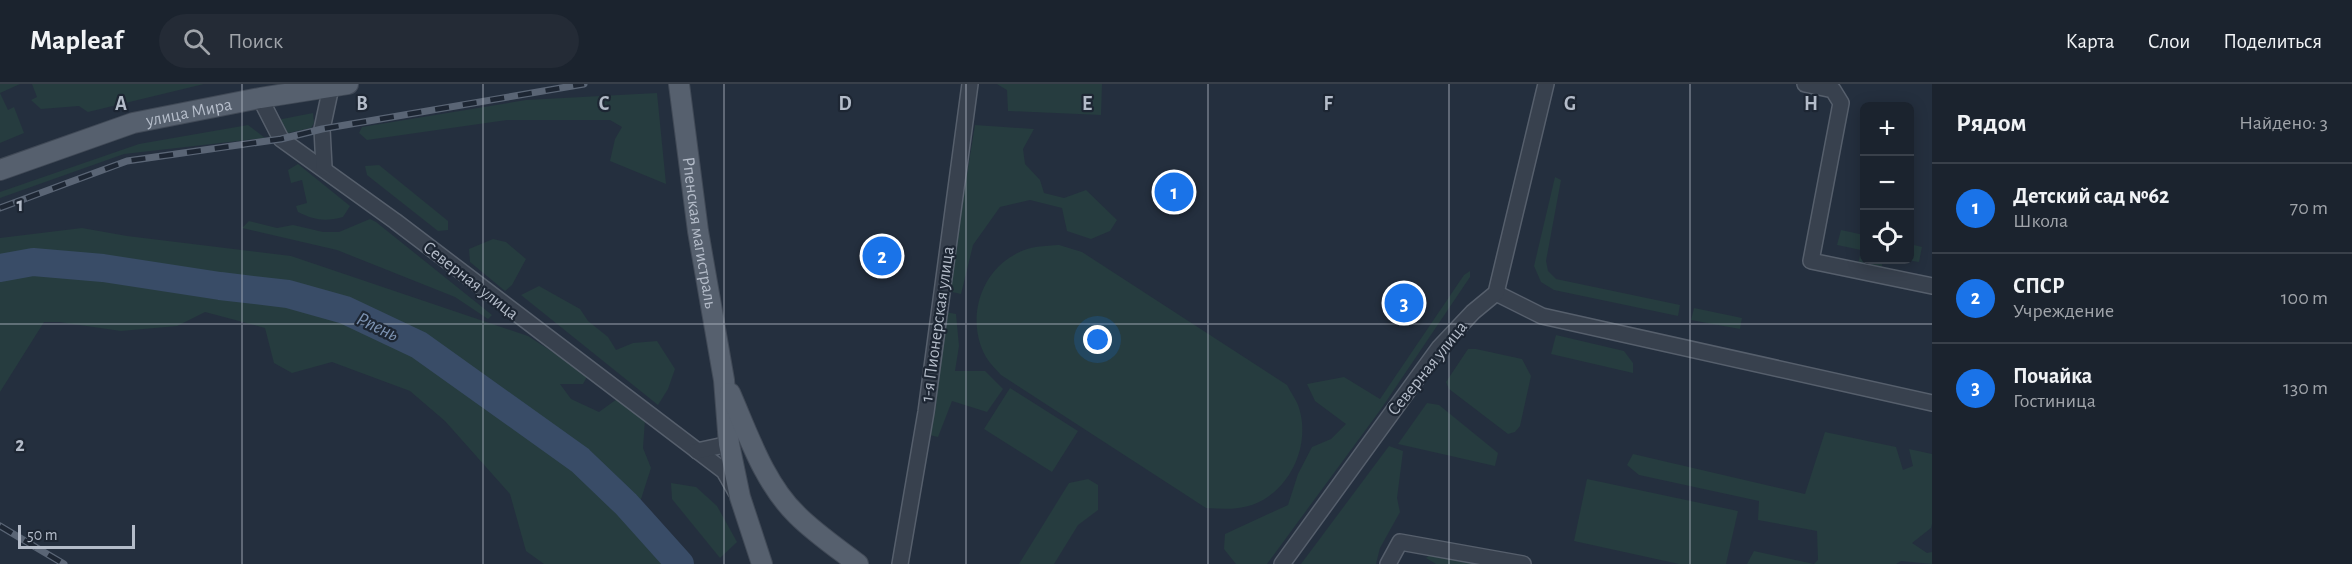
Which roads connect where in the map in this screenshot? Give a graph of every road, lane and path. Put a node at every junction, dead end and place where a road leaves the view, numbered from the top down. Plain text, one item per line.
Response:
1 (680, 84) edge
2 (970, 84) edge
3 (1546, 84) edge
4 (1805, 84) edge
5 (339, 85) edge
6 (260, 98) junction
7 (324, 167) junction
8 (0, 170) edge
9 (1932, 286) edge
10 (1496, 293) junction
11 (724, 380) junction
12 (1932, 403) edge
13 (729, 444) junction
14 (697, 451) junction
15 (740, 497) junction
16 (762, 564) edge
17 (858, 564) edge
18 (900, 564) edge
19 (1282, 564) edge
20 (1388, 564) edge
21 (1523, 564) edge

1 - 11 main road, Рпенская магистраль
2 - 18 street, 1-я Пионерская улица
3 - 10 street
4 - 9 street
5 - 6 main road, улица Мира
5 - 7 street
6 - 7 street, Северная улица
6 - 8 main road, улица Мира
7 - 14 street, Северная улица
10 - 12 street
10 - 19 street, Северная улица
11 - 13 main road, Рпенская магистраль
11 - 17 main road, Рпенская магистраль
13 - 14 street
13 - 15 main road, Рпенская магистраль
14 - 15 street, Северная улица
15 - 16 main road, Рпенская магистраль
20 - 21 street

